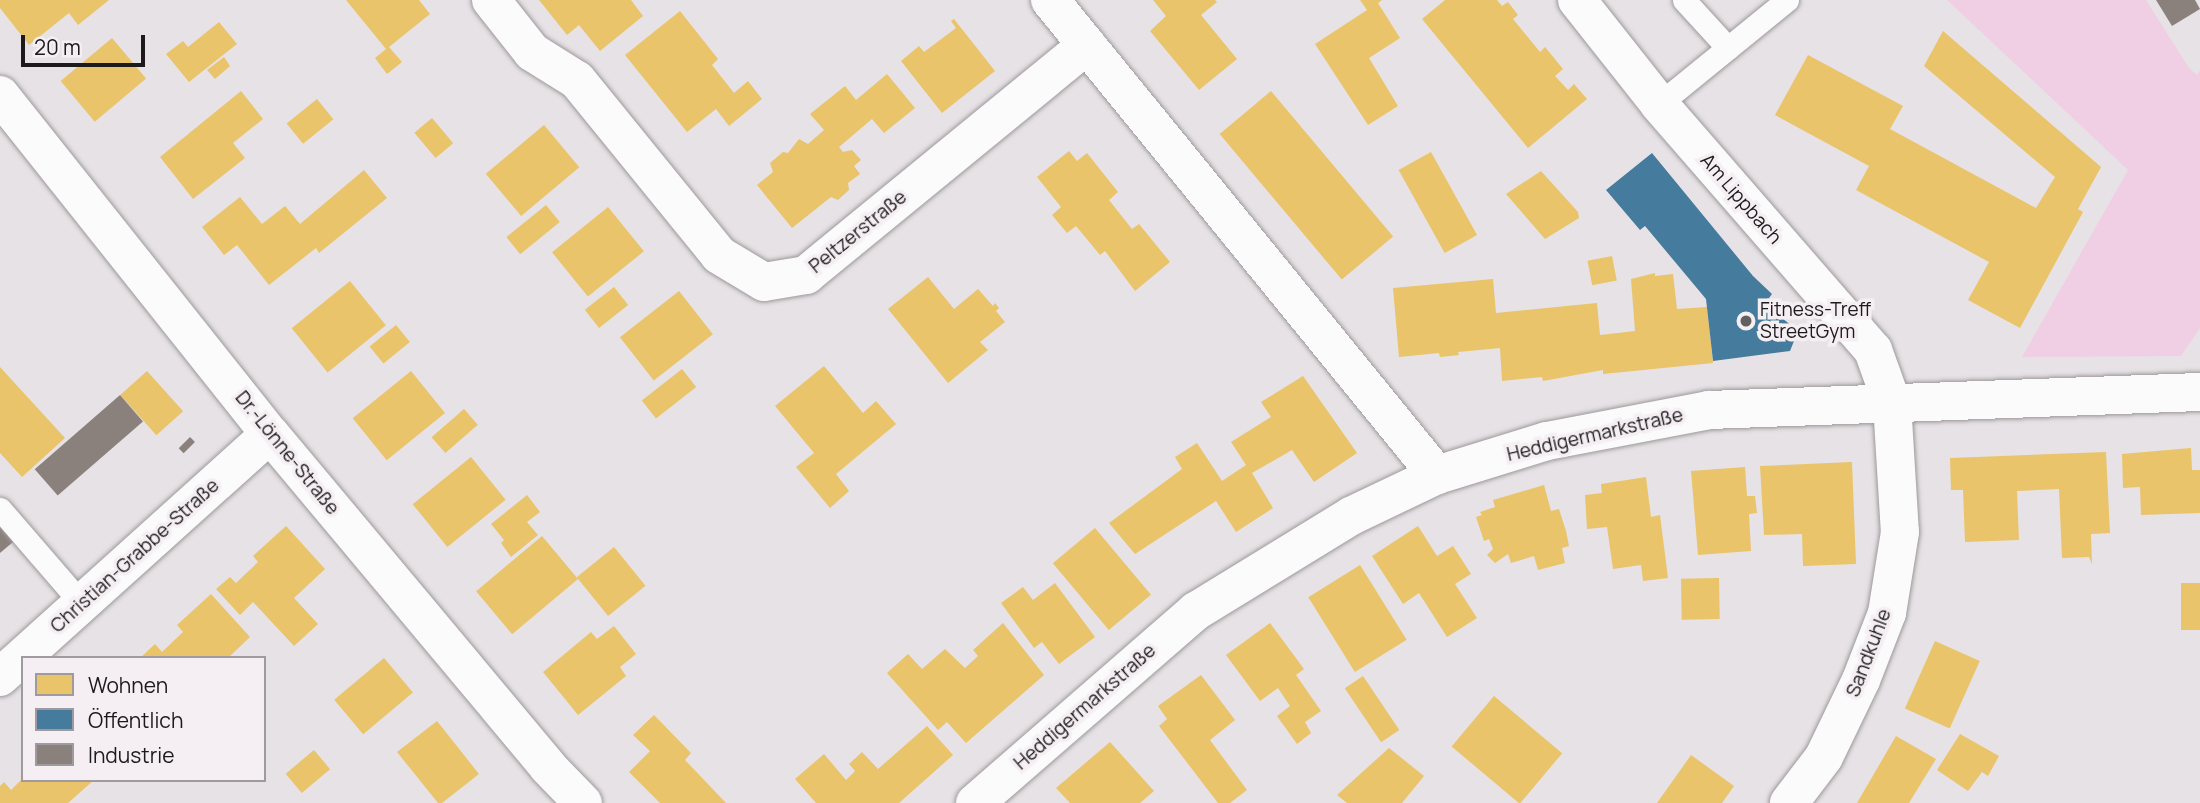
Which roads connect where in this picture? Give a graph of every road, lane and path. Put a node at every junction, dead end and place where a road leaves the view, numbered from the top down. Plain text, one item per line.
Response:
1 (491, 0) edge
2 (1050, 0) edge
3 (1577, 0) edge
4 (1684, 0) edge
5 (1787, 0) edge
6 (1087, 45) junction
7 (1728, 48) junction
8 (0, 95) edge
9 (1659, 104) junction
10 (2200, 392) edge
11 (1892, 403) junction
12 (270, 434) junction
13 (1437, 475) junction
14 (0, 509) edge
15 (83, 604) junction
16 (24, 656) edge
17 (21, 659) edge
18 (0, 677) edge
19 (583, 803) edge
20 (975, 803) edge
21 (1789, 803) edge

1 - 6 street, Peltzerstraße
2 - 6 street
3 - 9 street, Am Lippbach
4 - 7 lane
5 - 7 lane
6 - 13 street
7 - 9 lane
8 - 12 street, Dr.-Lönne-Straße
9 - 11 street, Am Lippbach
10 - 11 street, Heddigermarkstraße
11 - 13 street, Heddigermarkstraße
11 - 21 street, Sandkuhle
12 - 15 street, Christian-Grabbe-Straße
12 - 19 street, Dr.-Lönne-Straße
13 - 20 street, Heddigermarkstraße
14 - 15 lane
15 - 16 street, Christian-Grabbe-Straße
17 - 18 street, Christian-Grabbe-Straße

